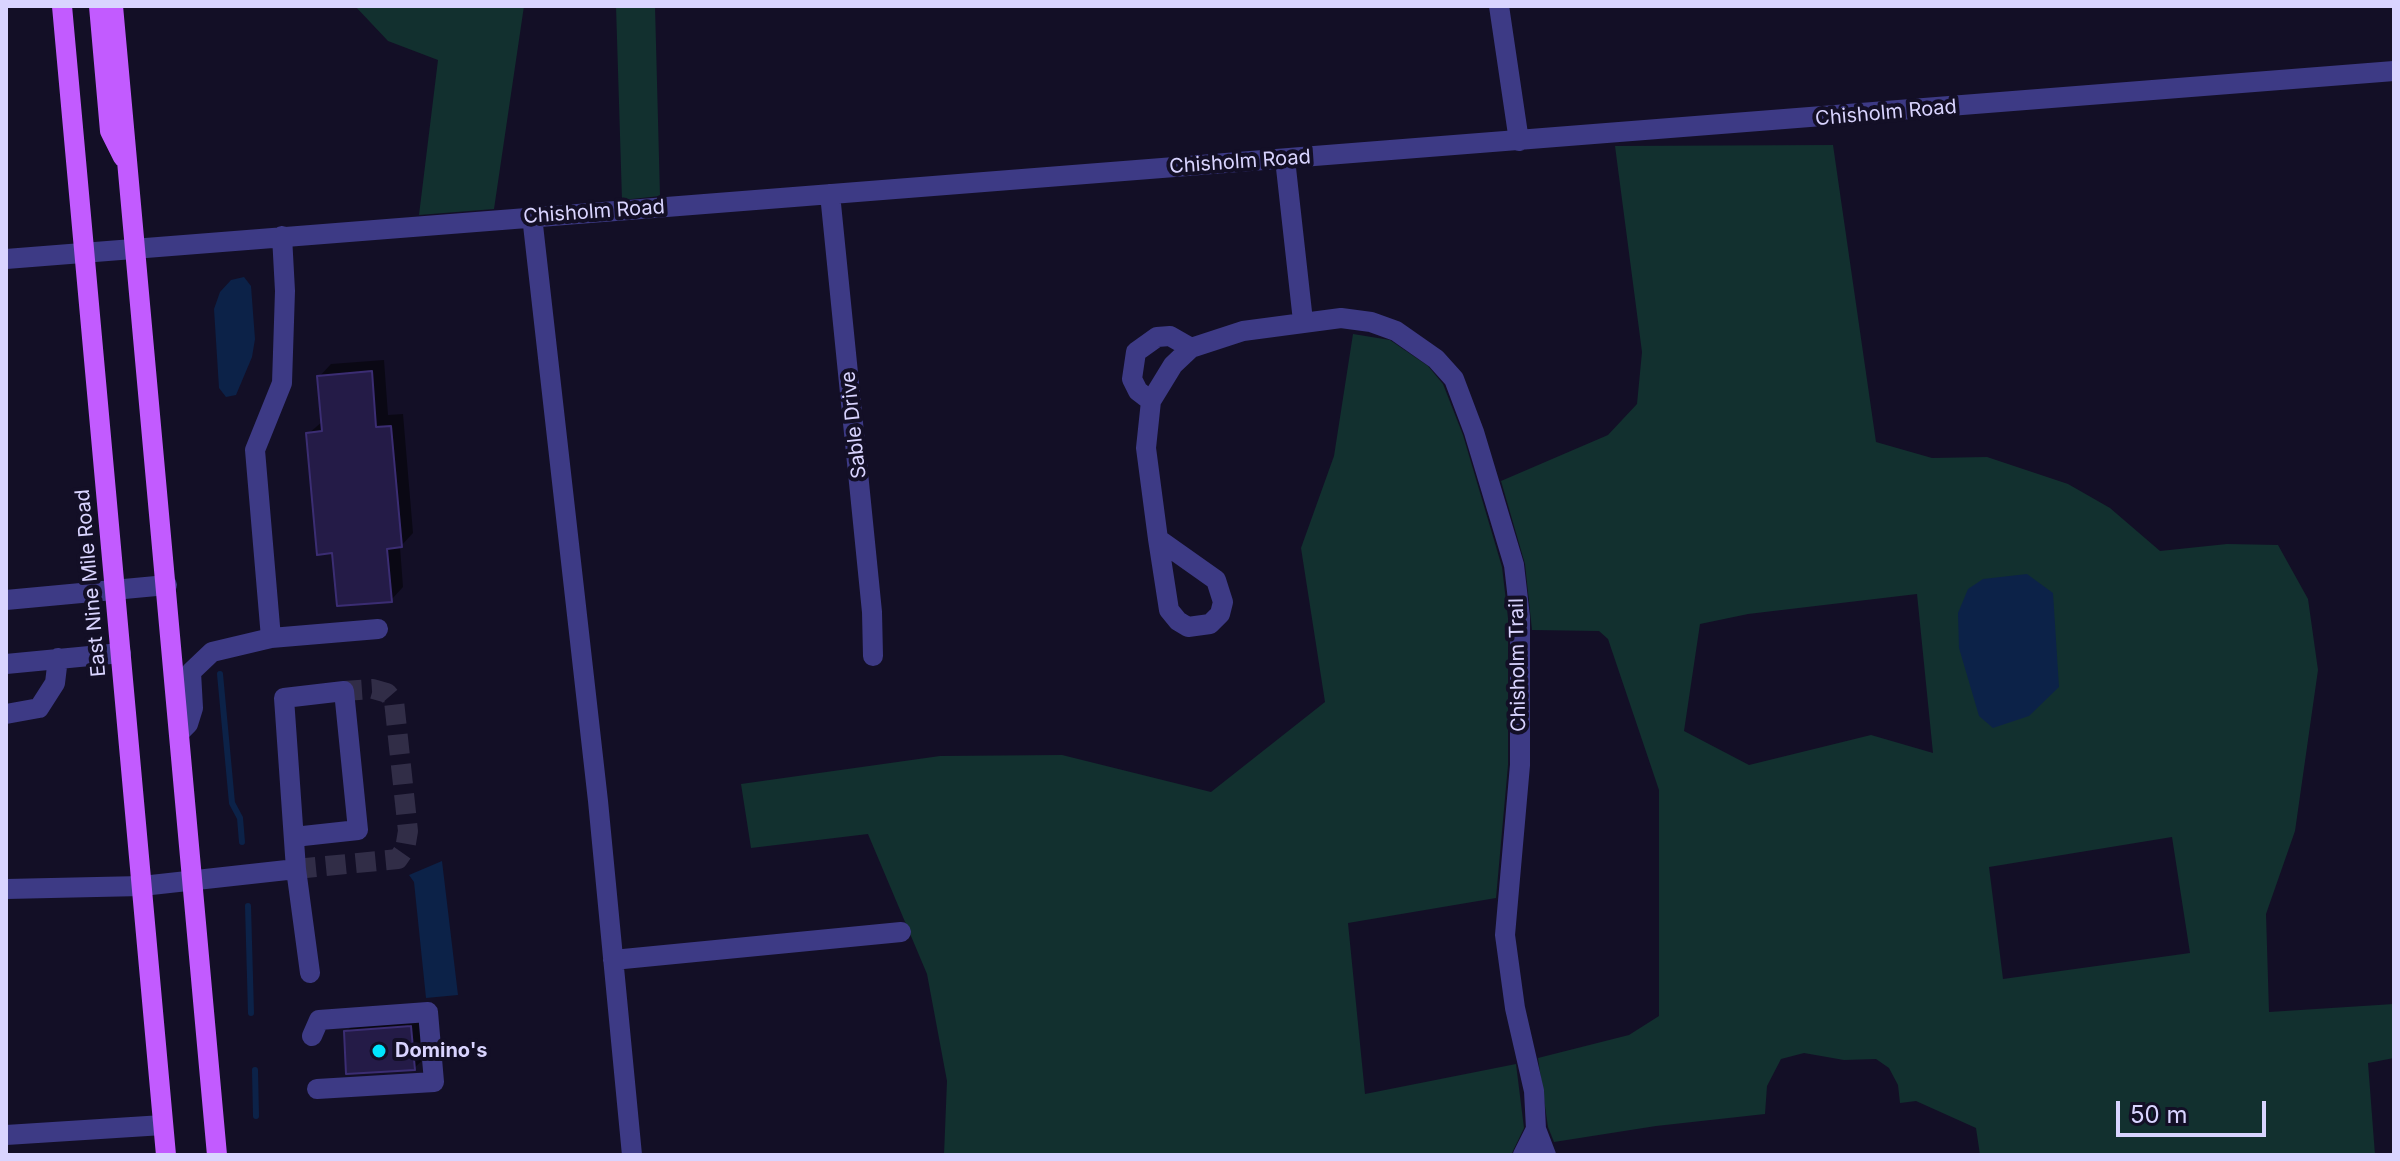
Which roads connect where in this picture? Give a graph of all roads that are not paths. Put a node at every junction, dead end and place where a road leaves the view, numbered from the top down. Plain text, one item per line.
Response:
1 (62, 6) edge
2 (99, 6) edge
3 (113, 6) edge
4 (1499, 6) edge
5 (2394, 71) edge
6 (1519, 141) junction
7 (1285, 159) junction
8 (128, 168) junction
9 (830, 194) junction
10 (532, 216) junction
11 (282, 236) junction
12 (136, 248) junction
13 (86, 254) junction
14 (6, 259) edge
15 (1303, 321) junction
16 (1191, 348) junction
17 (1151, 401) junction
18 (1158, 539) dead end
19 (167, 585) junction
20 (115, 588) junction
21 (6, 600) edge
22 (378, 629) dead end
23 (271, 638) junction
24 (121, 653) junction
25 (873, 656) dead end
26 (58, 658) junction
27 (6, 664) edge
28 (6, 714) edge
29 (179, 733) junction
30 (294, 837) junction
31 (296, 869) junction
32 (192, 879) junction
33 (142, 886) junction
34 (6, 889) edge
35 (901, 932) dead end
36 (613, 960) junction
37 (310, 973) dead end
38 (312, 1036) dead end
39 (317, 1089) dead end
40 (163, 1125) junction
41 (1536, 1129) junction
42 (6, 1135) edge
43 (166, 1155) edge
44 (217, 1155) edge
45 (632, 1155) edge
46 (1523, 1155) edge
47 (1546, 1155) edge

1 - 13 main road, East Nine Mile Road
2 - 8 main road
3 - 8 main road
4 - 6 street
5 - 6 street, Chisholm Road
6 - 7 street, Chisholm Road
7 - 9 street, Chisholm Road
7 - 15 street
8 - 12 main road
9 - 10 street, Chisholm Road
9 - 25 street, Sable Drive
10 - 11 street, Chisholm Road
10 - 36 street
11 - 12 street, Chisholm Road
11 - 23 street
12 - 13 street, Chisholm Road
12 - 19 main road
13 - 14 street, Chisholm Road
13 - 20 main road, East Nine Mile Road
15 - 16 street, Chisholm Trail
15 - 41 street, Chisholm Trail
16 - 17 street
16 - 17 street
17 - 18 street
19 - 20 street
19 - 29 main road
20 - 21 street
20 - 24 main road, East Nine Mile Road
22 - 23 street
23 - 29 street
24 - 26 street
24 - 33 main road, East Nine Mile Road
26 - 27 street
26 - 28 street
29 - 32 main road
30 - 30 street
30 - 31 street
31 - 32 street
31 - 37 street
32 - 33 street
32 - 44 main road
33 - 34 street
33 - 40 main road, East Nine Mile Road
35 - 36 street
36 - 45 street
38 - 39 street
40 - 42 street
40 - 43 main road, East Nine Mile Road
41 - 46 street
41 - 47 street, Chisholm Trail

